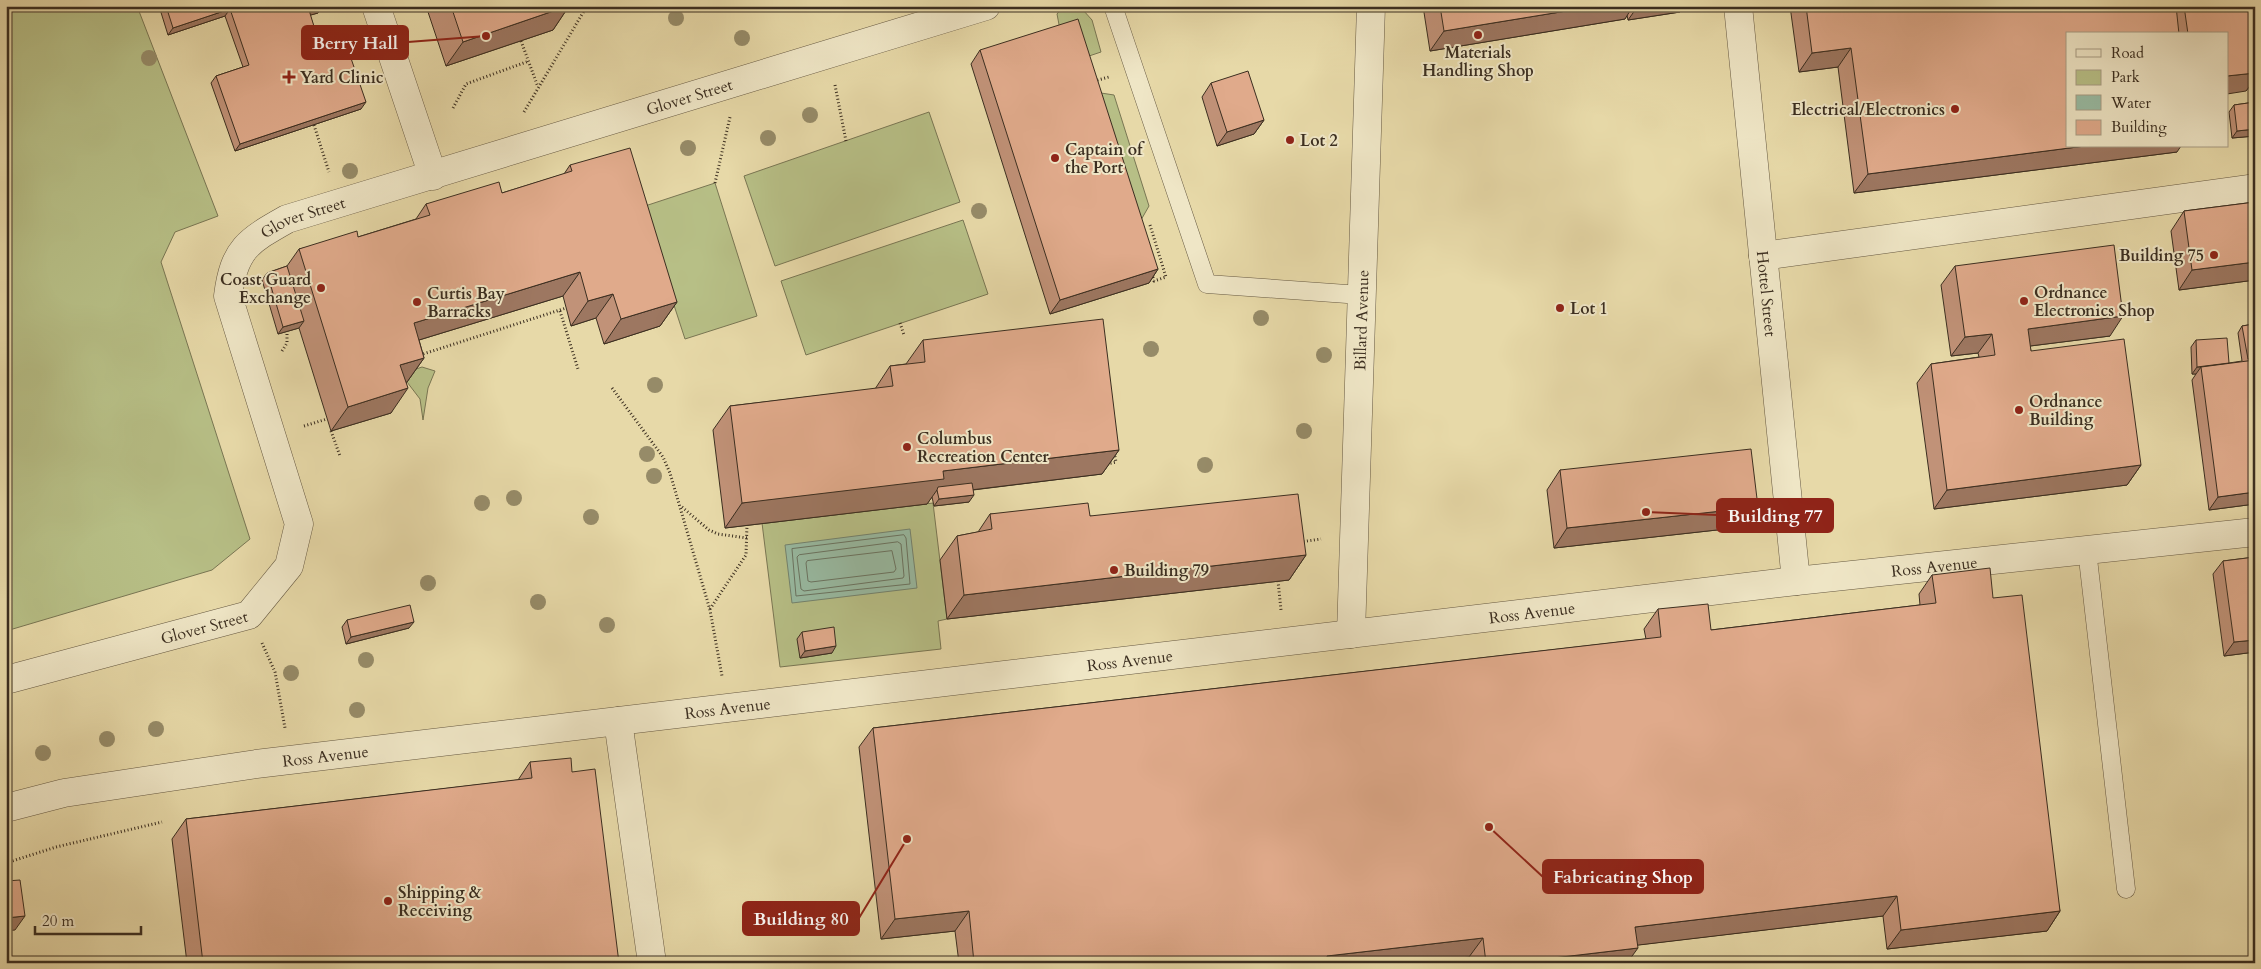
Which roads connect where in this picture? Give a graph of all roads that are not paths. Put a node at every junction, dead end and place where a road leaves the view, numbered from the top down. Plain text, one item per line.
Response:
1 (376, 6) edge
2 (986, 6) edge
3 (1113, 6) edge
4 (1371, 6) edge
5 (1738, 6) edge
6 (432, 176) junction
7 (2255, 188) edge
8 (1763, 256) junction
9 (1361, 295) junction
10 (2255, 532) edge
11 (2086, 550) junction
12 (1796, 581) junction
13 (1351, 634) junction
14 (6, 680) edge
15 (618, 721) junction
16 (6, 808) edge
17 (2126, 889) dead end
18 (652, 963) edge

1 - 6 street
2 - 6 street, Glover Street
3 - 9 lane
4 - 9 street, Billard Avenue
5 - 8 street, Hottel Street
6 - 14 street, Glover Street
7 - 8 street
8 - 12 street, Hottel Street
9 - 13 street, Billard Avenue
10 - 11 street, Ross Avenue
11 - 12 street, Ross Avenue
11 - 17 lane
12 - 13 street, Ross Avenue
13 - 15 street, Ross Avenue
15 - 16 street, Ross Avenue
15 - 18 street

